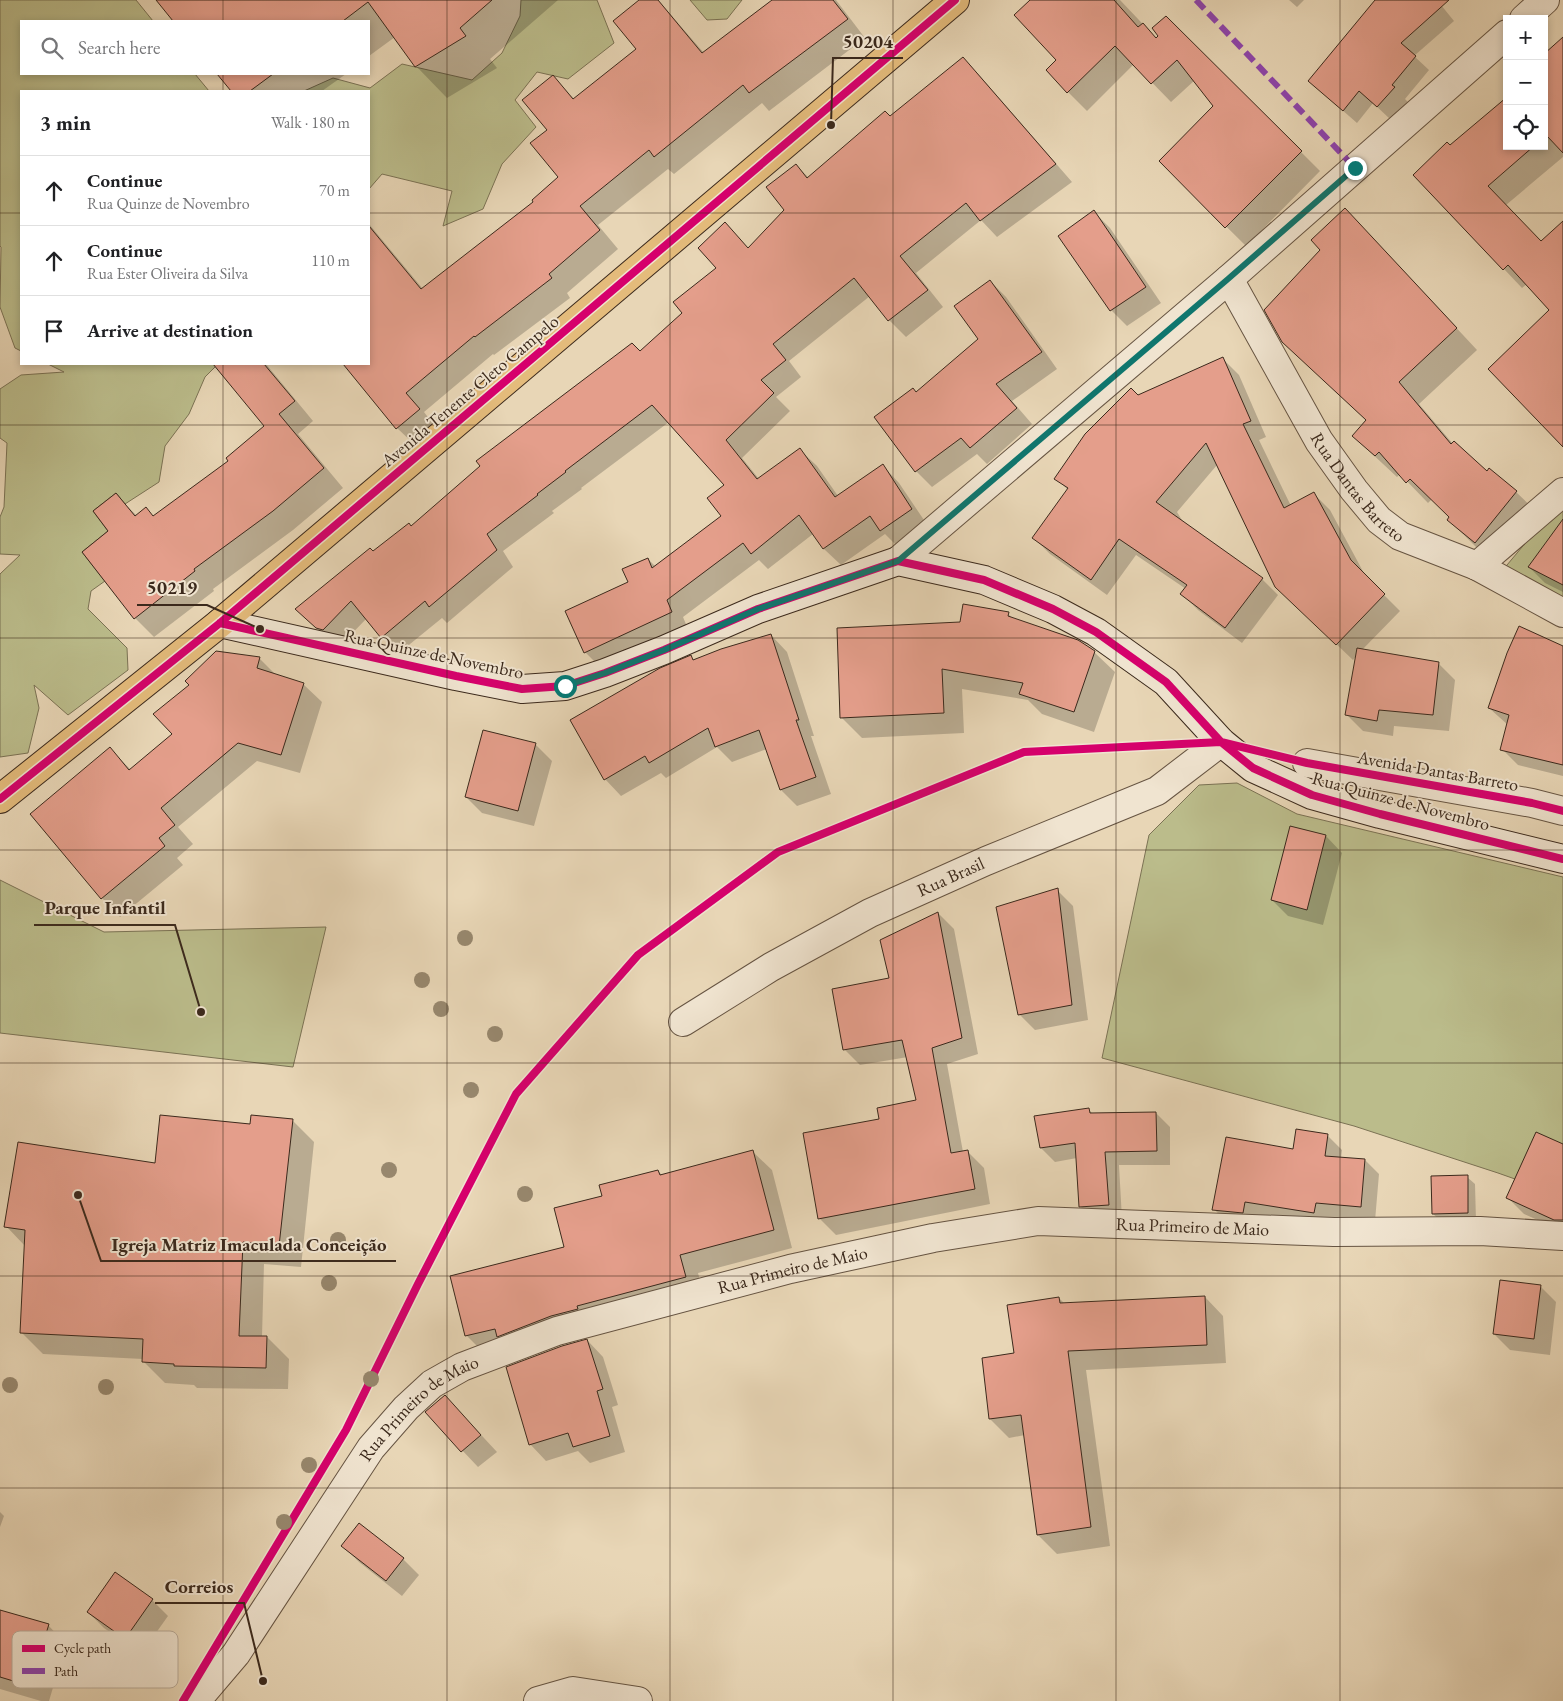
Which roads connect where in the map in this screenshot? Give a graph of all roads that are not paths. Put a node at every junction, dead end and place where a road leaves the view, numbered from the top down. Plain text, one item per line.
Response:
1 (955, 0) edge
2 (1545, 0) edge
3 (1528, 15) edge
4 (1503, 38) edge
5 (1228, 279) junction
6 (1563, 492) edge
7 (898, 561) junction
8 (1477, 566) junction
9 (1563, 613) edge
10 (220, 623) junction
11 (1221, 742) junction
12 (1307, 763) dead end
13 (0, 799) edge
14 (1563, 811) edge
15 (1563, 859) edge
16 (683, 1022) dead end
17 (1563, 1236) edge
18 (196, 1701) edge
19 (538, 1701) edge
20 (638, 1701) edge

1 - 10 main road, Avenida Tenente Cleto Campelo
2 - 3 street
4 - 5 street
5 - 7 street
5 - 8 street, Rua Dantas Barreto
6 - 8 street
7 - 10 street, Rua Quinze de Novembro
7 - 11 street, Rua Quinze de Novembro
8 - 9 street, Rua Dantas Barreto
10 - 13 main road, Avenida Tenente Cleto Campelo
11 - 15 street, Rua Quinze de Novembro
11 - 16 street, Rua Brasil
12 - 14 street, Avenida Dantas Barreto
17 - 18 street, Rua Primeiro de Maio
19 - 20 street

